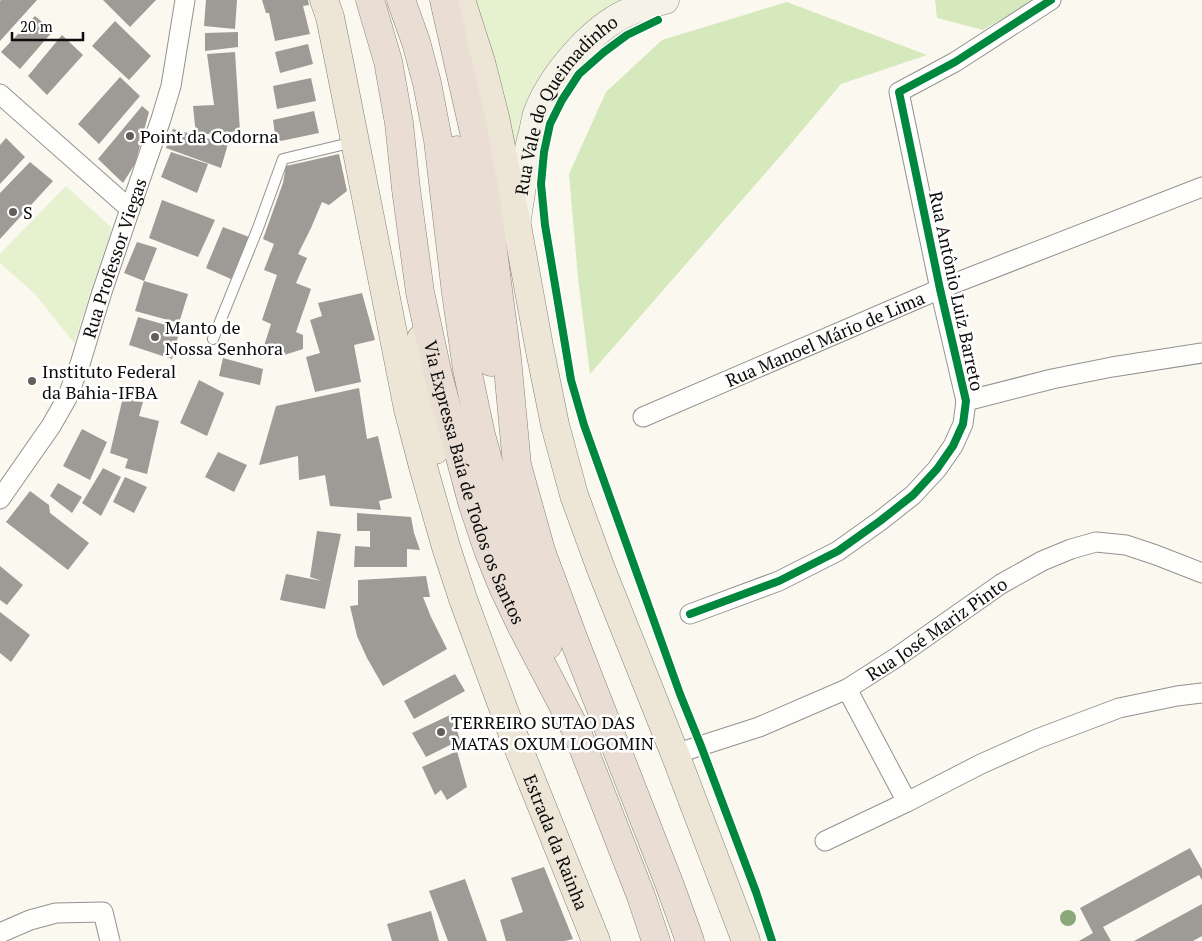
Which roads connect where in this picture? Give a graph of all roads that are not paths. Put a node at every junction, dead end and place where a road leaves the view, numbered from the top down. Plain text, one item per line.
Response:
1 (185, 0) edge
2 (324, 0) edge
3 (370, 0) edge
4 (401, 0) edge
5 (416, 0) edge
6 (444, 0) edge
7 (461, 0) edge
8 (1051, 0) edge
9 (658, 1) edge
10 (0, 94) edge
11 (355, 142) junction
12 (1202, 187) edge
13 (130, 208) junction
14 (516, 220) junction
15 (940, 289) junction
16 (420, 292) junction
17 (213, 339) dead end
18 (1202, 353) edge
19 (966, 401) junction
20 (643, 416) dead end
21 (517, 465) junction
22 (0, 499) edge
23 (446, 547) junction
24 (1202, 573) edge
25 (690, 614) dead end
26 (847, 689) junction
27 (1202, 693) edge
28 (577, 732) junction
29 (675, 754) junction
30 (907, 802) junction
31 (825, 841) dead end
32 (0, 933) edge
33 (592, 940) edge
34 (110, 941) edge
35 (656, 941) edge
36 (690, 941) edge
37 (746, 941) edge

1 - 13 street, Rua Professor Viegas
2 - 11 main road
3 - 16 highway, Via Expressa Baía de Todos os Santos
4 - 28 highway
5 - 21 highway
6 - 21 highway
7 - 14 main road
8 - 15 street, Rua Antônio Luiz Barreto
9 - 14 street, Rua Vale do Queimadinho
10 - 13 street
11 - 17 lane
11 - 23 main road
12 - 15 street, Rua Manoel Mário de Lima
13 - 22 street, Rua Professor Viegas
14 - 29 main road
15 - 19 street, Rua Antônio Luiz Barreto
15 - 20 street, Rua Manoel Mário de Lima
16 - 23 main road
16 - 28 highway, Via Expressa Baía de Todos os Santos
18 - 19 street
19 - 25 street, Rua Antônio Luiz Barreto
21 - 36 highway
23 - 33 main road, Estrada da Rainha
24 - 26 street, Rua José Mariz Pinto
26 - 29 street, Rua José Mariz Pinto
26 - 30 street
27 - 30 street
28 - 35 highway, Via Expressa Baía de Todos os Santos
29 - 37 main road
30 - 31 street
32 - 34 street

